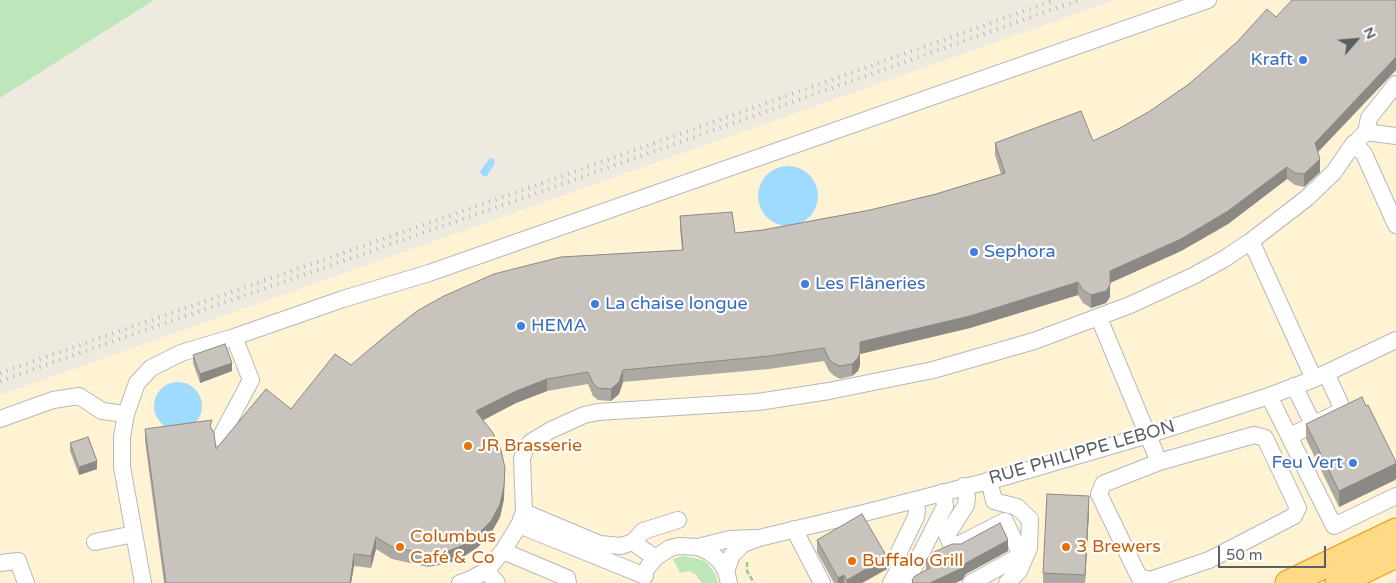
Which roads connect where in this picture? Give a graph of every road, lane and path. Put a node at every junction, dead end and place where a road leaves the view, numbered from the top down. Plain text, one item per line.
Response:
1 (1208, 0) edge
2 (1396, 84) edge
3 (1396, 136) edge
4 (1360, 137) junction
5 (1394, 216) edge
6 (1252, 241) junction
7 (1099, 318) junction
8 (234, 337) junction
9 (1394, 345) edge
10 (1320, 376) junction
11 (1294, 386) junction
12 (1269, 396) junction
13 (126, 414) junction
14 (0, 419) edge
15 (1313, 424) junction
16 (1148, 435) junction
17 (1290, 436) junction
18 (220, 438) dead end
19 (1159, 462) junction
20 (989, 480) junction
21 (964, 486) junction
22 (943, 492) junction
23 (1396, 496) edge
24 (914, 500) junction
25 (522, 519) junction
26 (678, 520) dead end
27 (794, 529) junction
28 (1396, 531) edge
29 (134, 534) junction
30 (759, 538) junction
31 (95, 542) dead end
32 (633, 542) junction
33 (698, 547) junction
34 (503, 552) junction
35 (1396, 555) edge
36 (655, 558) junction
37 (0, 563) edge
38 (486, 570) junction
39 (727, 577) edge
40 (644, 579) edge
41 (976, 582) edge
42 (26, 583) edge
43 (143, 583) edge
44 (460, 583) edge
45 (497, 583) edge
46 (568, 583) edge
47 (822, 583) edge
48 (891, 583) edge
49 (906, 583) edge
50 (1007, 583) edge
51 (1288, 583) edge
52 (1338, 583) edge

1 - 8 street
2 - 4 street
3 - 4 street
4 - 5 street
4 - 6 street
6 - 7 street
6 - 10 street
7 - 16 street
7 - 25 street
8 - 13 street
8 - 18 street
9 - 10 street, RUE PHILIPPE LEBON
10 - 11 street, RUE PHILIPPE LEBON
10 - 15 street
11 - 12 street, RUE PHILIPPE LEBON
11 - 15 street
12 - 16 street, RUE PHILIPPE LEBON
12 - 17 street
13 - 14 street
13 - 29 street
15 - 17 street
16 - 19 street
16 - 20 street, RUE PHILIPPE LEBON
17 - 23 street
19 - 19 street
20 - 21 street, RUE PHILIPPE LEBON
20 - 50 street
21 - 22 street, RUE PHILIPPE LEBON
21 - 41 street
22 - 24 street, RUE PHILIPPE LEBON
22 - 49 street
24 - 27 street, RUE PHILIPPE LEBON
24 - 48 street
25 - 32 street
25 - 34 street
25 - 40 street
26 - 32 street
27 - 30 street, RUE PHILIPPE LEBON
27 - 47 street
28 - 51 highway
29 - 31 street
29 - 43 street
30 - 33 street, RUE PHILIPPE LEBON
30 - 39 street, RUE PHILIPPE LEBON
32 - 36 street
33 - 36 street, RUE PHILIPPE LEBON
33 - 39 street
34 - 38 street
34 - 46 street
35 - 52 highway
36 - 40 street
37 - 42 street
38 - 44 street
38 - 45 street

